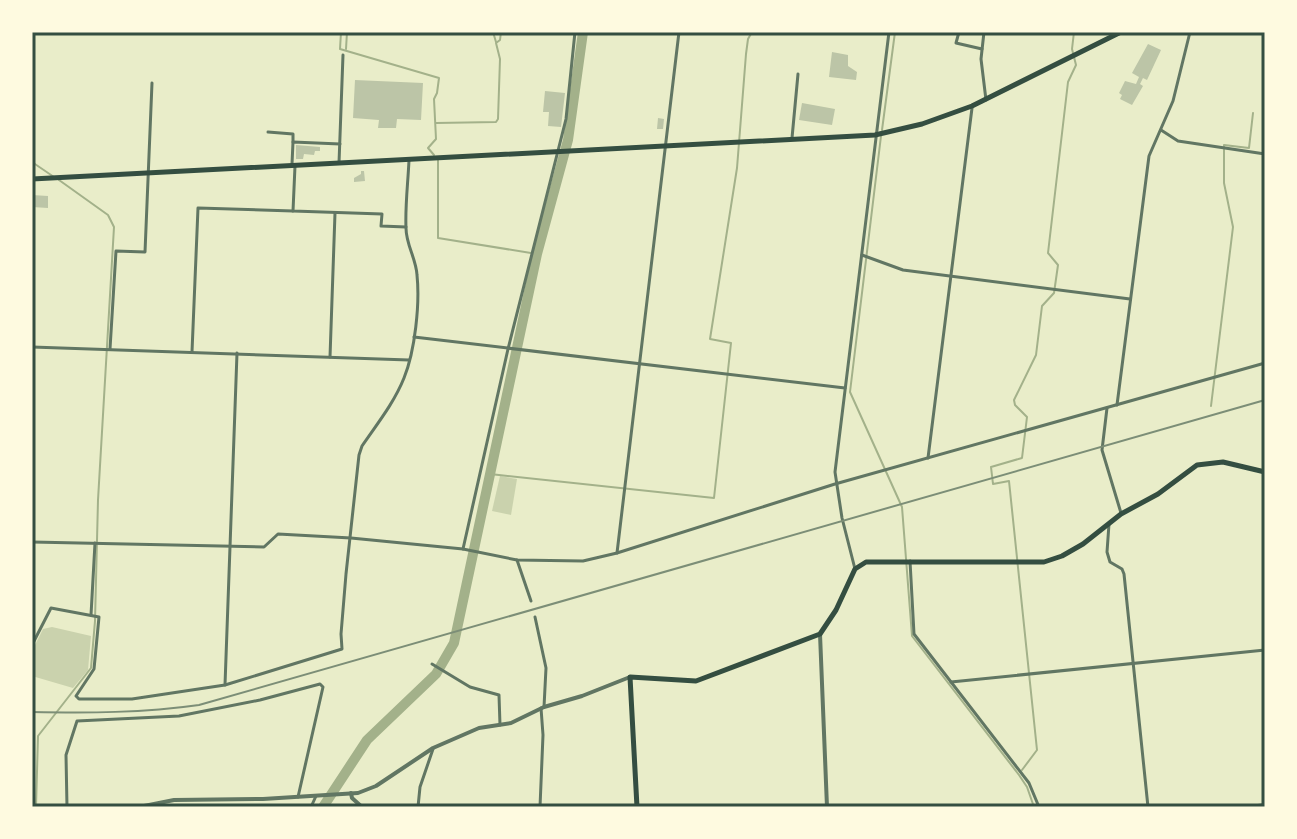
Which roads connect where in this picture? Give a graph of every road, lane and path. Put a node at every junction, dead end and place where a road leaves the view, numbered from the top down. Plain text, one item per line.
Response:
1 (575, 32) edge
2 (679, 32) edge
3 (889, 32) edge
4 (959, 32) edge
5 (984, 32) edge
6 (1121, 32) edge
7 (1190, 32) edge
8 (982, 49) junction
9 (343, 55) dead end
10 (798, 74) dead end
11 (152, 83) dead end
12 (986, 100) junction
13 (972, 106) junction
14 (1161, 130) junction
15 (268, 132) dead end
16 (875, 135) junction
17 (792, 141) junction
18 (293, 142) junction
19 (340, 144) junction
20 (666, 147) junction
21 (557, 153) junction
22 (1265, 154) edge
23 (409, 160) junction
24 (339, 164) junction
25 (294, 166) junction
26 (148, 173) junction
27 (32, 179) edge
28 (293, 211) junction
29 (335, 213) junction
30 (406, 227) junction
31 (862, 255) junction
32 (952, 277) junction
33 (1130, 299) junction
34 (414, 337) junction
35 (32, 347) edge
36 (110, 349) junction
37 (508, 349) junction
38 (192, 352) junction
39 (237, 353) junction
40 (330, 357) junction
41 (409, 360) junction
42 (1265, 363) edge
43 (638, 365) junction
44 (845, 388) junction
45 (1117, 405) junction
46 (1107, 408) junction
47 (928, 458) junction
48 (1265, 472) edge
49 (835, 484) junction
50 (1121, 514) junction
51 (1109, 524) junction
52 (351, 538) junction
53 (32, 542) edge
54 (95, 543) junction
55 (230, 547) junction
56 (463, 549) junction
57 (617, 553) junction
58 (517, 560) junction
59 (910, 561) junction
60 (855, 569) junction
61 (531, 601) dead end
62 (91, 615) junction
63 (535, 617) dead end
64 (820, 634) junction
65 (32, 645) edge
66 (1265, 650) edge
67 (432, 664) dead end
68 (1133, 664) junction
69 (630, 677) junction
70 (951, 682) junction
71 (225, 685) junction
72 (542, 707) junction
73 (500, 725) junction
74 (433, 748) junction
75 (351, 793) junction
76 (319, 796) junction
77 (298, 797) junction
78 (1265, 805) edge
79 (67, 807) edge
80 (139, 807) edge
81 (311, 807) edge
82 (362, 807) edge
83 (418, 807) edge
84 (540, 807) edge
85 (637, 807) edge
86 (827, 807) edge
87 (1039, 807) edge
88 (1148, 807) edge
89 (1251, 807) edge

1 - 21 street
2 - 20 street
3 - 16 street
4 - 8 street
5 - 8 street
6 - 12 main road
7 - 14 street
8 - 12 street
9 - 19 street
10 - 17 street
11 - 26 street
12 - 13 main road
13 - 16 main road
13 - 32 street
14 - 22 street
14 - 33 street
15 - 18 street
16 - 17 main road
16 - 31 street
17 - 20 main road
18 - 19 street
18 - 25 street
19 - 24 street
20 - 21 main road
20 - 43 street
21 - 23 main road
21 - 37 street
23 - 24 main road
23 - 30 street
24 - 25 main road
25 - 26 main road
25 - 28 street
26 - 27 main road
26 - 36 street
28 - 29 street
28 - 38 street
29 - 30 street
29 - 40 street
30 - 34 street
31 - 32 street
31 - 44 street
32 - 33 street
32 - 47 street
33 - 45 street
34 - 37 street
34 - 41 street
35 - 36 street
36 - 38 street
37 - 43 street
37 - 56 street
38 - 39 street
39 - 40 street
39 - 55 street
40 - 41 street
41 - 52 street
42 - 45 street
43 - 44 street
43 - 57 street
44 - 49 street
45 - 46 street
46 - 47 street
46 - 50 street
47 - 49 street
48 - 50 main road
49 - 57 street
49 - 60 street
50 - 51 main road
51 - 59 main road
51 - 68 street
52 - 55 street
52 - 56 street
52 - 71 street
53 - 54 street
54 - 55 street
54 - 62 street
55 - 71 street
56 - 58 street
57 - 58 street
58 - 61 street
59 - 60 main road
59 - 70 street
60 - 64 main road
62 - 65 street
62 - 71 street
63 - 72 street
64 - 69 main road
64 - 86 street
66 - 68 street
67 - 73 street
68 - 70 street
68 - 88 street
69 - 72 street
69 - 85 main road
70 - 87 street
72 - 73 street
72 - 84 street
73 - 74 street
74 - 75 street
74 - 83 street
75 - 76 street
75 - 82 street
76 - 77 street
76 - 81 street
77 - 79 street
77 - 80 street
78 - 89 street

